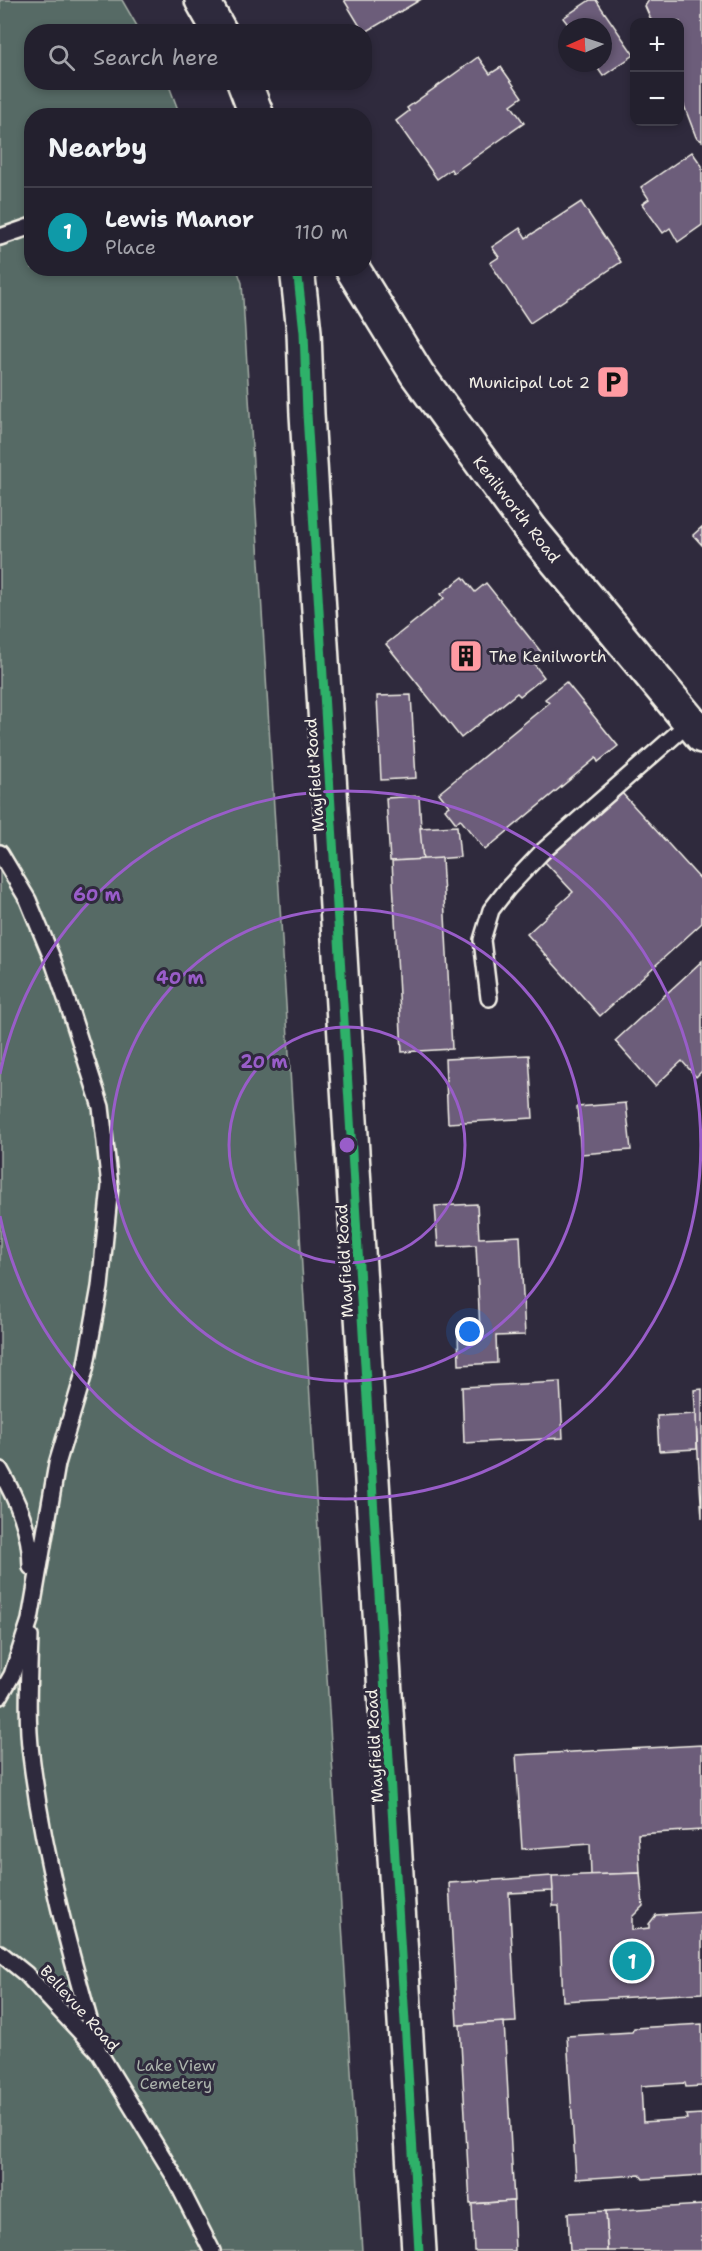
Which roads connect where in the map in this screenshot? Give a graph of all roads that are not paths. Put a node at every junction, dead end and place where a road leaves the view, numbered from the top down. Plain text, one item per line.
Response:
1 (202, 0) edge
2 (216, 24) edge
3 (247, 90) edge
4 (254, 108) edge
5 (24, 229) edge
6 (0, 237) edge
7 (298, 276) edge
8 (357, 276) edge
9 (696, 729) edge
10 (0, 853) edge
11 (489, 998) dead end
12 (0, 1470) edge
13 (30, 1620) junction
14 (0, 1696) edge
15 (0, 1953) edge
16 (98, 2051) junction
17 (212, 2251) edge
18 (419, 2251) edge

1 - 2 main road
3 - 4 main road
5 - 6 lane
7 - 18 main road, Mayfield Road
8 - 9 main road, Kenilworth Road
9 - 11 lane
10 - 13 lane
12 - 13 lane
13 - 14 lane
13 - 16 lane
15 - 16 lane, Bellevue Road
16 - 17 lane, Bellevue Road

